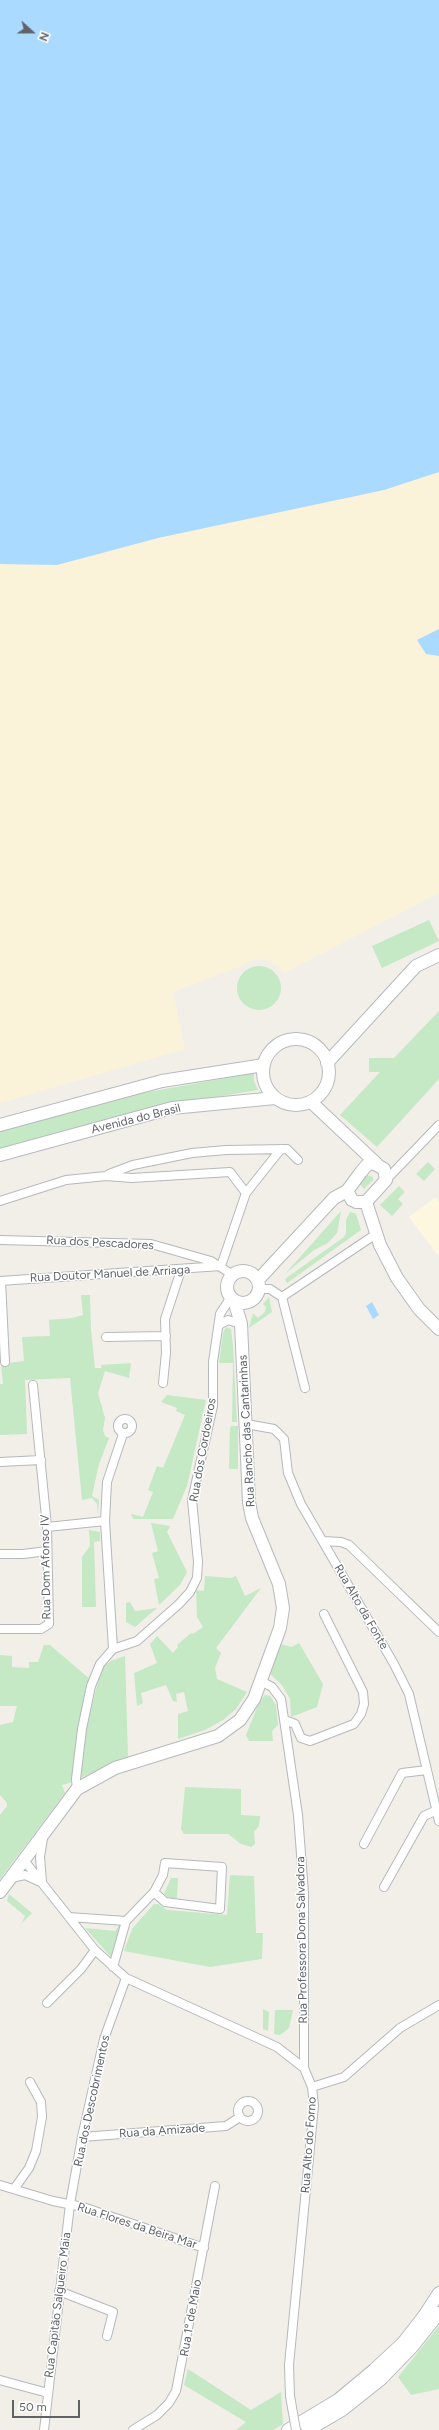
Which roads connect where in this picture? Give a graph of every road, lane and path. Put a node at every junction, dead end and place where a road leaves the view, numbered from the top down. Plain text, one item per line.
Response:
1 (439, 955) edge
2 (327, 1063) junction
3 (264, 1065) junction
4 (275, 1098) junction
5 (311, 1102) junction
6 (0, 1125) edge
7 (439, 1125) edge
8 (358, 1148) junction
9 (281, 1149) junction
10 (0, 1155) edge
11 (298, 1160) dead end
12 (377, 1164) junction
13 (361, 1172) junction
14 (106, 1176) junction
15 (386, 1180) junction
16 (347, 1191) junction
17 (246, 1193) junction
18 (0, 1201) edge
19 (366, 1202) junction
20 (376, 1234) junction
21 (0, 1240) edge
22 (221, 1266) junction
23 (181, 1270) junction
24 (233, 1274) junction
25 (0, 1281) edge
26 (259, 1285) junction
27 (282, 1297) junction
28 (232, 1298) junction
29 (251, 1301) junction
30 (219, 1324) junction
31 (241, 1324) junction
32 (439, 1330) edge
33 (166, 1336) junction
34 (106, 1337) dead end
35 (2, 1341) edge
36 (5, 1362) dead end
37 (163, 1383) dead end
38 (33, 1385) dead end
39 (305, 1388) dead end
40 (246, 1424) junction
41 (124, 1434) dead end
42 (41, 1460) junction
43 (0, 1462) edge
44 (105, 1521) junction
45 (46, 1527) junction
46 (323, 1541) junction
47 (47, 1551) junction
48 (0, 1554) edge
49 (324, 1614) dead end
50 (0, 1630) edge
51 (439, 1632) edge
52 (113, 1649) junction
53 (261, 1681) junction
54 (285, 1720) junction
55 (427, 1770) junction
56 (77, 1789) junction
57 (436, 1810) junction
58 (439, 1821) edge
59 (46, 1829) junction
60 (364, 1844) dead end
61 (24, 1859) junction
62 (40, 1870) junction
63 (10, 1878) junction
64 (42, 1883) junction
65 (384, 1887) dead end
66 (0, 1892) edge
67 (154, 1892) junction
68 (69, 1917) junction
69 (126, 1920) junction
70 (95, 1950) junction
71 (112, 1967) junction
72 (126, 1978) junction
73 (47, 2003) dead end
74 (439, 2005) edge
75 (304, 2068) junction
76 (30, 2082) dead end
77 (312, 2087) junction
78 (240, 2117) dead end
79 (82, 2137) junction
80 (0, 2185) edge
81 (215, 2186) dead end
82 (14, 2189) junction
83 (70, 2204) junction
84 (204, 2248) junction
85 (59, 2291) junction
86 (439, 2293) edge
87 (439, 2313) edge
88 (107, 2336) dead end
89 (0, 2380) edge
90 (48, 2393) junction
91 (44, 2430) edge
92 (133, 2430) edge
93 (288, 2430) edge
94 (296, 2430) edge
95 (308, 2430) edge

1 - 2 main road
2 - 3 main road
2 - 5 main road
3 - 4 main road
3 - 6 main road
4 - 5 main road
4 - 10 main road, Avenida do Brasil
5 - 8 main road
7 - 15 street
8 - 12 main road
8 - 13 main road
9 - 11 street
9 - 14 street
9 - 17 street
12 - 13 main road
12 - 15 main road
13 - 16 main road
14 - 17 street
14 - 18 street
15 - 19 main road
16 - 19 main road
16 - 26 main road
17 - 22 street
19 - 20 main road
20 - 27 street
20 - 32 main road
21 - 22 street, Rua dos Pescadores
22 - 23 street, Rua Doutor Manuel de Arriaga
22 - 24 street, Rua dos Pescadores
23 - 25 street, Rua Doutor Manuel de Arriaga
23 - 33 street
24 - 26 main road
24 - 28 main road
25 - 35 street
26 - 27 street
26 - 29 main road
27 - 39 street
28 - 29 main road
28 - 30 street, Rua dos Cordoeiros
28 - 31 main road, Rua Rancho das Cantarinhas
29 - 31 main road, Rua Rancho das Cantarinhas
30 - 31 street
30 - 52 street, Rua dos Cordoeiros
31 - 40 main road, Rua Rancho das Cantarinhas
33 - 34 street
33 - 37 street
35 - 36 street
38 - 42 street, Rua Dom Afonso IV
40 - 46 street, Rua Alto da Fonte
40 - 53 main road, Rua Rancho das Cantarinhas
41 - 44 street
42 - 43 street
42 - 45 street, Rua Dom Afonso IV
44 - 45 street
44 - 52 street
45 - 47 street, Rua Dom Afonso IV
46 - 51 street
46 - 55 street, Rua Alto da Fonte
47 - 48 street
47 - 50 street, Rua Dom Afonso IV
49 - 54 street
52 - 56 street
53 - 54 street, Rua Professora Dona Salvadora
53 - 56 main road, Rua Rancho das Cantarinhas
54 - 75 street, Rua Professora Dona Salvadora
55 - 57 street, Rua Alto da Fonte
55 - 60 street
56 - 59 main road, Rua Rancho das Cantarinhas
57 - 58 street, Rua Alto da Fonte
57 - 65 street
59 - 61 main road, Rua Rancho das Cantarinhas
59 - 62 street, Rua Alto do Forno
61 - 62 street
61 - 63 main road, Rua Rancho das Cantarinhas
61 - 64 street, Rua Alto do Forno
62 - 64 street, Rua Alto do Forno
63 - 64 street, Rua Alto do Forno
63 - 66 main road, Rua Rancho das Cantarinhas
64 - 68 street, Rua Alto do Forno
67 - 67 street
67 - 69 street
68 - 69 street
68 - 70 street, Rua Alto do Forno
69 - 71 street
70 - 71 street, Rua Alto do Forno
70 - 73 street
71 - 72 street, Rua Alto do Forno
72 - 75 street, Rua Alto do Forno
72 - 79 street, Rua dos Descobrimentos
74 - 77 street
75 - 77 street, Rua Alto do Forno
76 - 82 street
77 - 94 street, Rua Alto do Forno, bridge
78 - 79 street, Rua da Amizade
79 - 83 street, Rua dos Descobrimentos
80 - 82 street, Rua Flores da Beira Mar
81 - 84 street, Rua 1º de Maio
82 - 83 street, Rua Flores da Beira Mar
83 - 84 street, Rua Flores da Beira Mar
83 - 85 street, Rua Capitão Salgueiro Maia
84 - 92 street, Rua 1º de Maio
85 - 88 street
85 - 90 street, Rua Capitão Salgueiro Maia
86 - 93 main road
87 - 95 main road
89 - 90 street
90 - 91 street, Rua Capitão Salgueiro Maia

